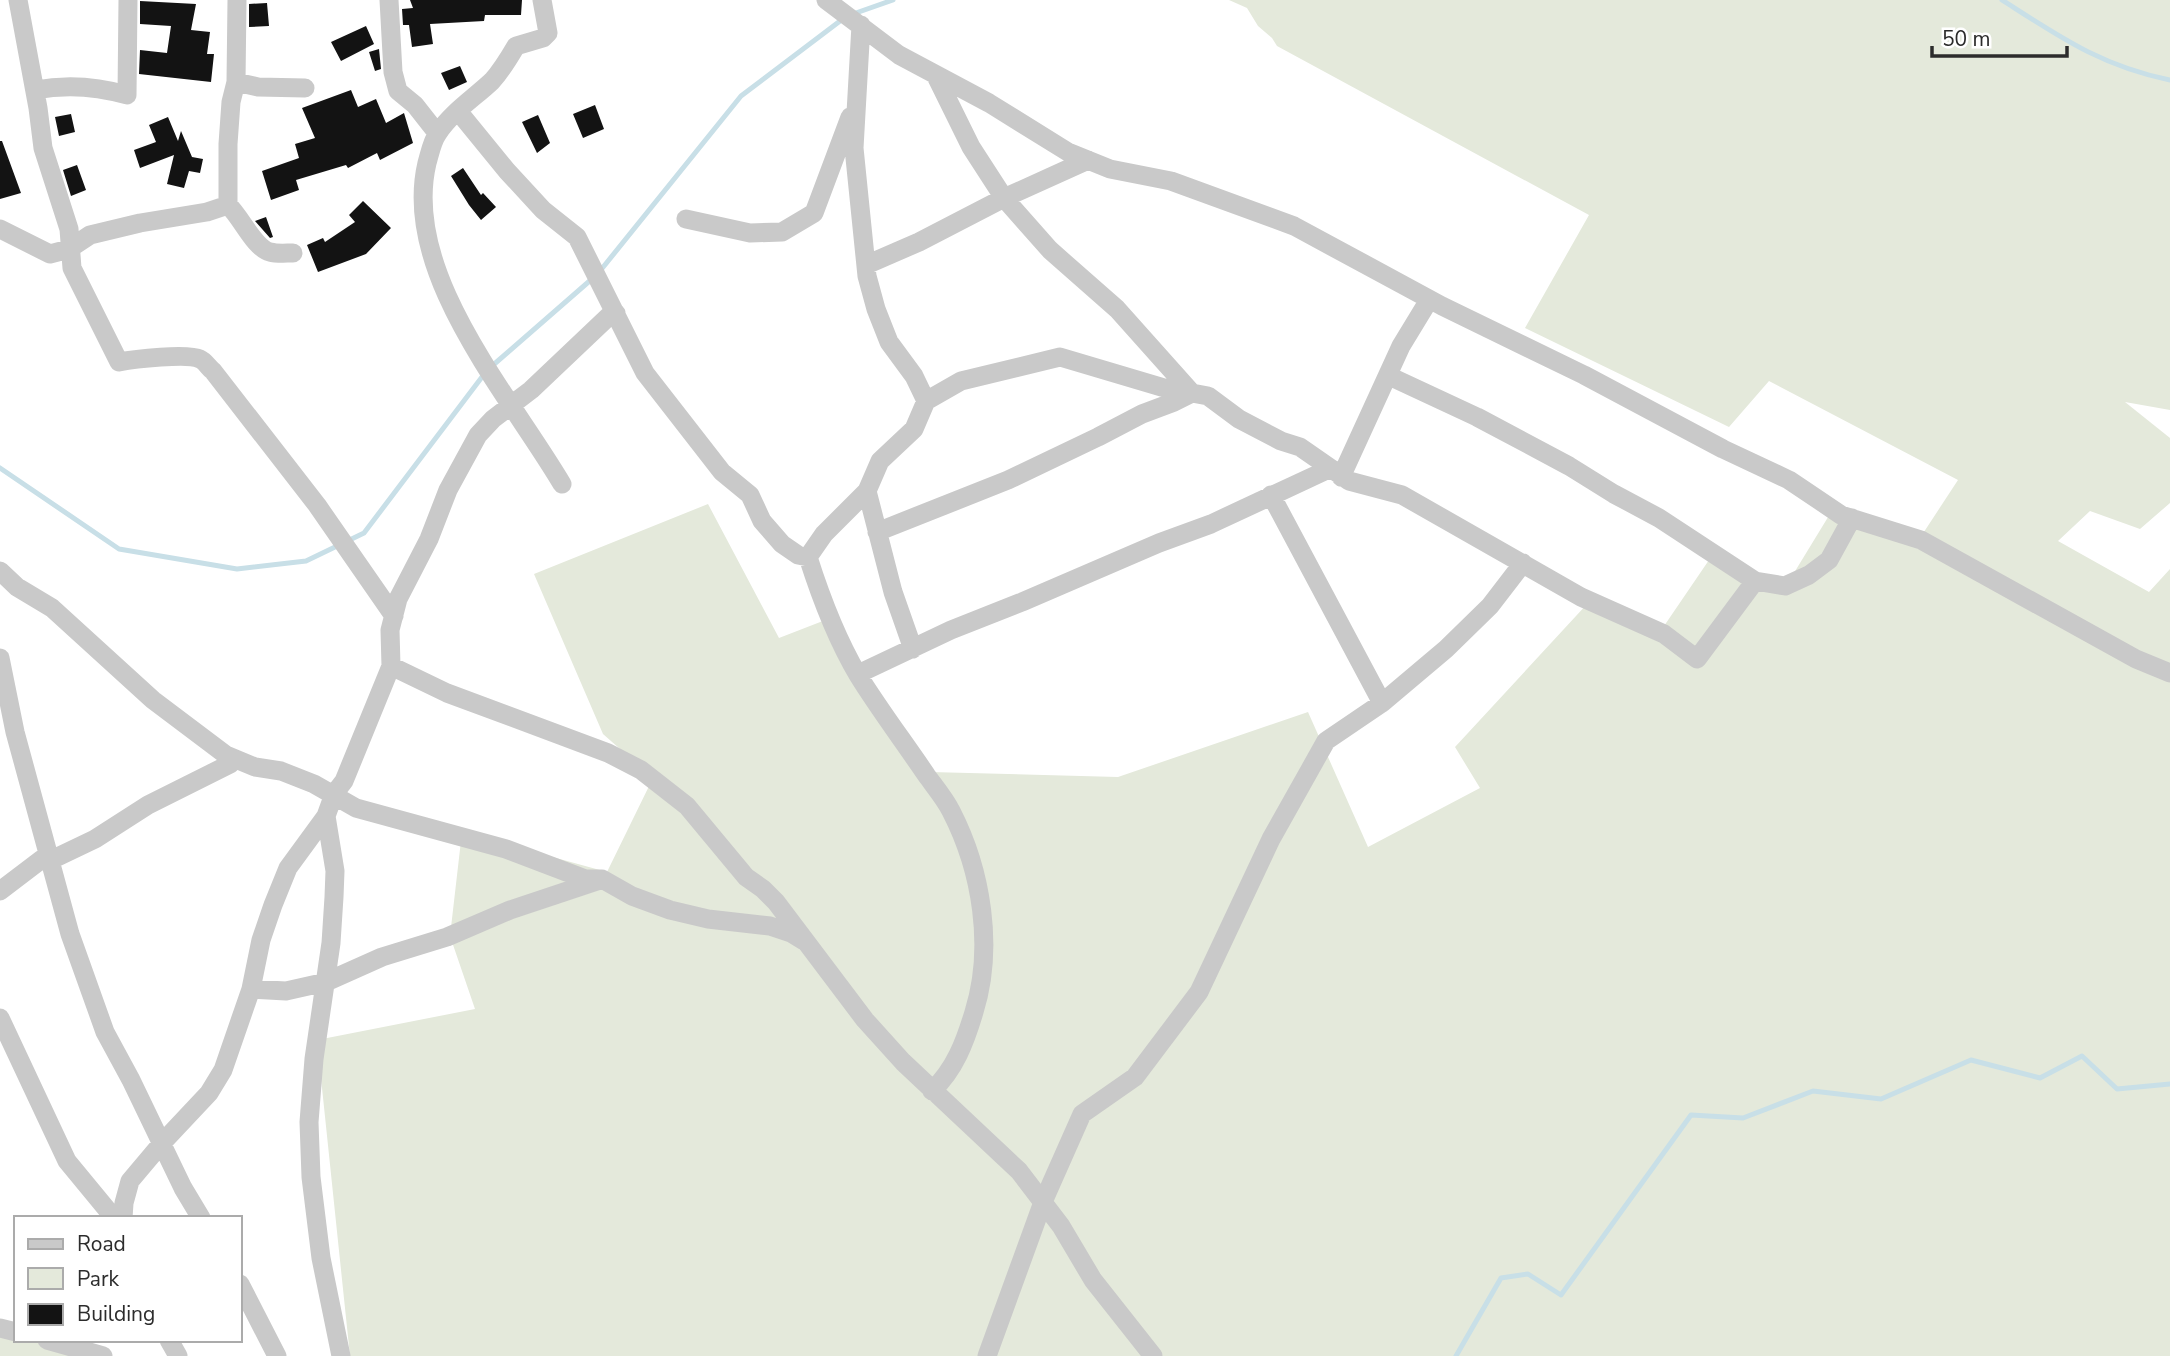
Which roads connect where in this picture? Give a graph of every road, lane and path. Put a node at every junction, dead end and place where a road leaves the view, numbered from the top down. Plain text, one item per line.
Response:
1 (18, 0) edge
2 (128, 0) edge
3 (237, 0) edge
4 (389, 0) edge
5 (542, 0) edge
6 (826, 0) edge
7 (861, 25) junction
8 (935, 74) junction
9 (236, 82) junction
10 (305, 88) dead end
11 (34, 90) junction
12 (856, 100) junction
13 (458, 111) junction
14 (437, 134) junction
15 (1088, 160) junction
16 (1004, 198) junction
17 (228, 205) junction
18 (686, 219) dead end
19 (0, 229) edge
20 (69, 249) junction
21 (293, 253) dead end
22 (866, 265) junction
23 (1429, 300) junction
24 (616, 313) junction
25 (1389, 376) junction
26 (1190, 394) junction
27 (926, 401) junction
28 (512, 404) junction
29 (1335, 473) junction
30 (562, 484) dead end
31 (867, 491) junction
32 (1271, 495) junction
33 (1853, 518) junction
34 (877, 533) junction
35 (808, 557) junction
36 (1523, 563) junction
37 (0, 571) edge
38 (1755, 581) junction
39 (394, 616) junction
40 (913, 649) junction
41 (0, 658) edge
42 (391, 666) junction
43 (2170, 673) edge
44 (858, 674) junction
45 (1382, 703) junction
46 (235, 759) junction
47 (334, 794) junction
48 (326, 816) junction
49 (48, 859) junction
50 (602, 879) junction
51 (0, 891) edge
52 (805, 941) junction
53 (326, 982) junction
54 (251, 989) junction
55 (0, 1018) edge
56 (932, 1091) junction
57 (162, 1143) junction
58 (1043, 1202) junction
59 (112, 1216) edge
60 (123, 1216) edge
61 (200, 1216) edge
62 (242, 1288) edge
63 (54, 1342) edge
64 (103, 1356) edge
65 (277, 1356) edge
66 (341, 1356) edge
67 (986, 1356) edge
68 (1153, 1356) edge

1 - 11 street
2 - 11 street
3 - 9 street
4 - 14 street
5 - 13 street
6 - 7 street
7 - 8 street
7 - 12 street
8 - 15 street
8 - 16 street
9 - 10 street
9 - 17 street
11 - 20 street
12 - 18 street
12 - 22 street
13 - 14 street
13 - 24 street
14 - 28 street
15 - 16 street
15 - 23 street
16 - 22 street
16 - 26 street
17 - 20 street
17 - 21 street
19 - 20 street
20 - 39 street
22 - 27 street
23 - 25 street
23 - 33 street
24 - 28 street
24 - 35 street
25 - 29 street
25 - 38 street
26 - 27 street
26 - 29 street
26 - 34 street
27 - 31 street
28 - 30 street
28 - 39 street
29 - 32 street
29 - 36 street
31 - 34 street
31 - 35 street
32 - 40 street
32 - 45 street
33 - 38 street
33 - 43 street
34 - 40 street
35 - 44 street
36 - 38 street
36 - 45 street
37 - 46 street
39 - 42 street
40 - 44 street
41 - 49 street
42 - 47 street
42 - 52 street
44 - 56 street
45 - 58 street
46 - 47 street
46 - 49 street
47 - 48 street
47 - 50 street
48 - 53 street
48 - 54 street
49 - 51 street
49 - 57 street
50 - 52 street
50 - 53 street
52 - 56 street
53 - 54 street
53 - 66 street
54 - 57 street
55 - 59 street
56 - 58 street
57 - 60 street
57 - 61 street
58 - 67 street
58 - 68 street
62 - 65 street
63 - 64 street

